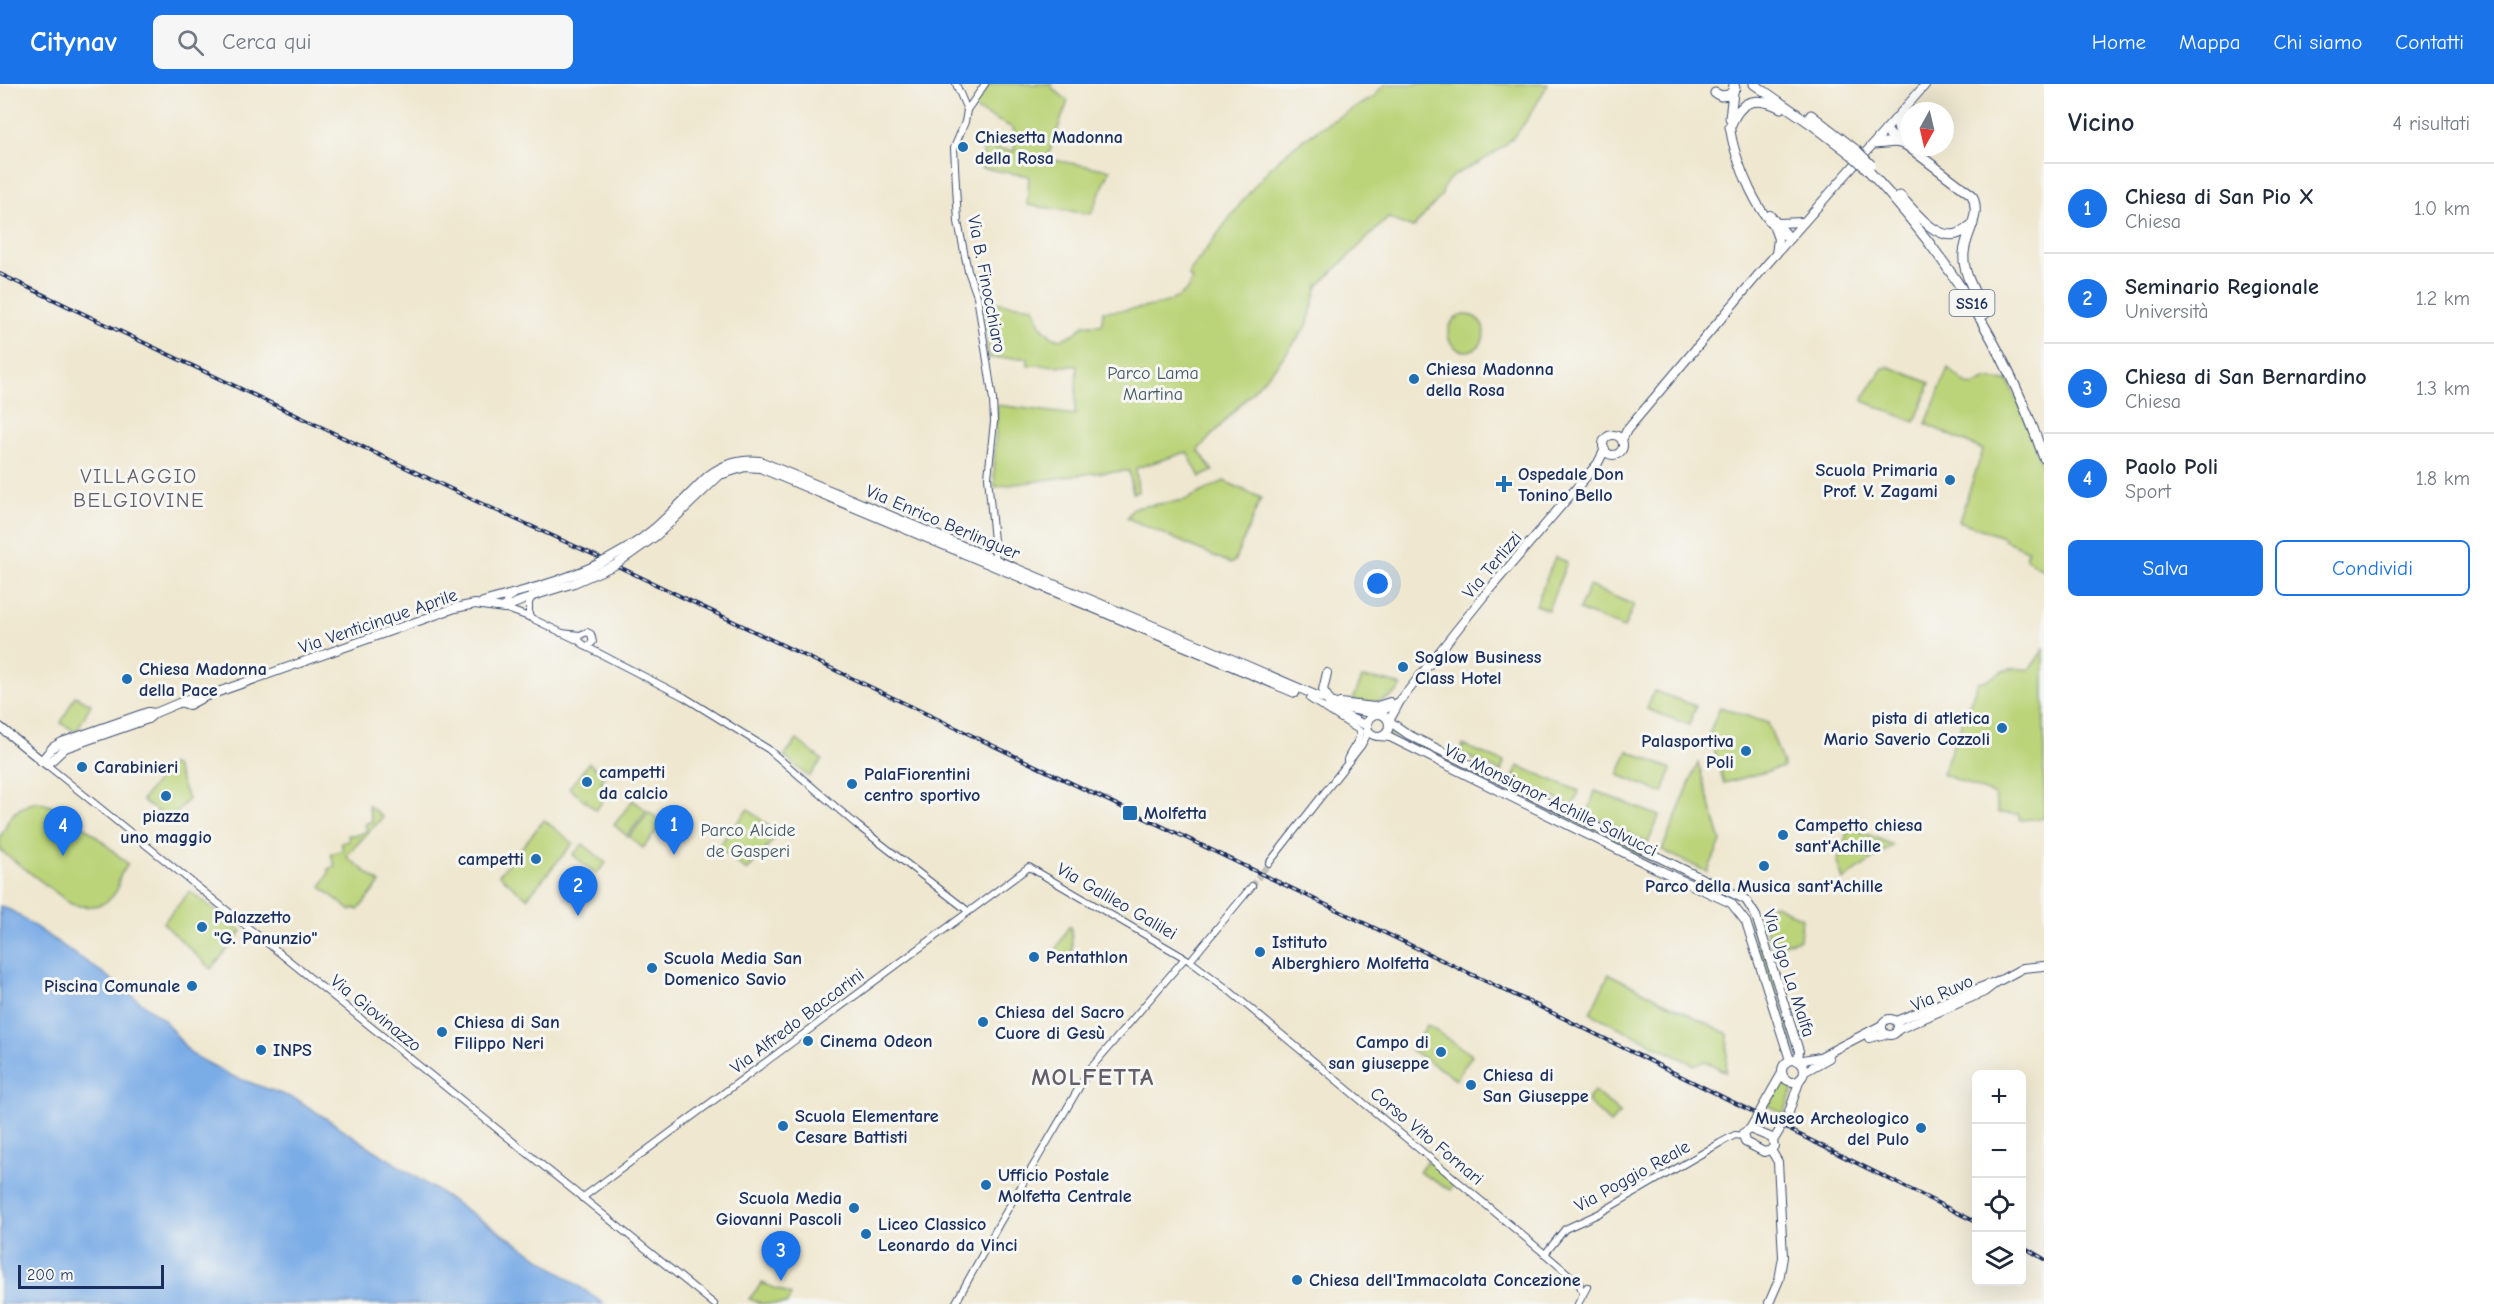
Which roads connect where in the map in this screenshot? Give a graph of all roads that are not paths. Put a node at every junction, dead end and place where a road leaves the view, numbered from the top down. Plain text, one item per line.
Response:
1 (956, 84) edge
2 (985, 84) edge
3 (1754, 84) edge
4 (1765, 84) edge
5 (1926, 84) edge
6 (1735, 86) edge
7 (1715, 93) dead end
8 (967, 110) junction
9 (1896, 118) junction
10 (1730, 126) junction
11 (1814, 126) junction
12 (1886, 130) junction
13 (1900, 136) edge
14 (1900, 140) edge
15 (1900, 141) edge
16 (1874, 144) junction
17 (1854, 153) junction
18 (1921, 156) edge
19 (1869, 167) junction
20 (1900, 196) junction
21 (1804, 222) junction
22 (1776, 224) junction
23 (1973, 224) junction
24 (1790, 238) junction
25 (1775, 255) junction
26 (1985, 314) junction
27 (1619, 438) junction
28 (2044, 440) edge
29 (1605, 449) junction
30 (1613, 454) junction
31 (2044, 458) edge
32 (1598, 463) junction
33 (760, 465) junction
34 (995, 557) junction
35 (998, 568) junction
36 (519, 592) junction
37 (533, 596) junction
38 (475, 604) junction
39 (504, 608) junction
40 (529, 617) junction
41 (579, 638) junction
42 (594, 642) junction
43 (587, 647) junction
44 (601, 653) junction
45 (1327, 673) dead end
46 (1411, 687) junction
47 (1310, 699) junction
48 (1400, 701) junction
49 (1377, 714) junction
50 (1389, 721) junction
51 (1367, 726) junction
52 (0, 727) edge
53 (1379, 736) junction
54 (1413, 737) junction
55 (1361, 746) junction
56 (1347, 762) junction
57 (44, 763) junction
58 (1269, 863) tunnel mouth
59 (1029, 867) joint
60 (1710, 882) joint
61 (1252, 886) tunnel mouth
62 (1709, 894) joint
63 (968, 911) junction
64 (1188, 959) junction
65 (2044, 966) edge
66 (1882, 1025) junction
67 (1897, 1026) junction
68 (1885, 1034) junction
69 (1799, 1051) junction
70 (1814, 1059) junction
71 (1795, 1061) junction
72 (1782, 1073) junction
73 (1802, 1076) junction
74 (1750, 1129) junction
75 (1744, 1139) junction
76 (1773, 1141) junction
77 (1771, 1150) junction
78 (580, 1197) junction
79 (1545, 1254) junction
80 (1587, 1287) dead end
81 (1583, 1294) junction
82 (714, 1304) edge
83 (955, 1304) edge
84 (1578, 1304) edge
85 (1762, 1304) edge
86 (1769, 1304) edge

1 - 8 street
2 - 8 street, Via B. Finocchiaro
3 - 11 highway, SS16
4 - 17 highway, SS16
5 - 9 main road
6 - 7 highway
6 - 10 highway
8 - 34 street, Via B. Finocchiaro
9 - 12 main road
9 - 13 highway
10 - 11 highway
10 - 22 main road
11 - 17 highway, SS16
12 - 14 highway
12 - 16 main road
15 - 16 highway
16 - 21 main road
17 - 19 highway, SS16, bridge
18 - 23 highway
19 - 20 highway, SS16
19 - 31 highway, SS16
20 - 23 highway
20 - 26 highway, SS16
21 - 22 main road
21 - 24 main road
22 - 24 main road
22 - 25 main road
23 - 26 highway
24 - 25 main road
25 - 27 main road
26 - 28 highway, SS16
27 - 29 main road, Via Terlizzi
27 - 30 main road
29 - 30 main road
29 - 32 main road, Via Terlizzi
30 - 32 main road, Via Terlizzi
32 - 46 main road, Via Terlizzi
33 - 34 main road, Via Enrico Berlinguer
33 - 35 main road, Via Enrico Berlinguer
33 - 36 main road, bridge
33 - 37 main road, Via Enrico Berlinguer, bridge
34 - 35 street, Via B. Finocchiaro
34 - 49 main road, Via Enrico Berlinguer
35 - 47 main road, Via Enrico Berlinguer
36 - 38 main road
36 - 39 street
37 - 39 main road, Via Enrico Berlinguer
37 - 40 street
38 - 39 main road, Via Venticinque Aprile
38 - 57 main road, Via Venticinque Aprile
39 - 40 street, Via Venticinque Aprile
40 - 41 street, Via Venticinque Aprile
41 - 42 street
41 - 43 street
42 - 43 street
42 - 44 street
43 - 44 street
44 - 63 street
45 - 46 main road, Via Terlizzi
46 - 48 main road, Via Terlizzi
46 - 54 main road, Via Terlizzi
47 - 51 main road, Via Enrico Berlinguer
47 - 56 street
48 - 49 main road, Via Terlizzi
48 - 50 main road, Via Terlizzi
49 - 50 main road
49 - 51 main road
50 - 53 main road
50 - 54 main road, Via Monsignor Achille Salvucci
51 - 53 main road
51 - 55 street
52 - 57 main road
53 - 55 street
53 - 62 main road, Via Monsignor Achille Salvucci
54 - 60 main road, Via Monsignor Achille Salvucci
55 - 56 street
56 - 58 street
57 - 78 street, Via Giovinazzo
59 - 63 street, Via Alfredo Baccarini
59 - 64 street, Via Galileo Galilei
60 - 69 main road, Via Ugo La Malfa
61 - 64 street
62 - 71 main road, Via Ugo La Malfa
63 - 78 street, Via Alfredo Baccarini
64 - 79 street, Corso Vito Fornari
64 - 83 street
65 - 67 main road, Via Ruvo
66 - 67 main road
66 - 68 main road
66 - 70 main road
67 - 68 main road
68 - 73 main road
69 - 70 main road
69 - 71 main road, Via Ugo La Malfa
70 - 71 main road
71 - 72 main road
71 - 73 main road
72 - 73 main road
72 - 74 main road
73 - 76 main road
74 - 75 main road
74 - 76 main road
75 - 77 main road
75 - 79 street, Via Poggio Reale
76 - 77 main road
77 - 86 main road
78 - 82 street, Via Giovinazzo
79 - 81 street, Corso Vito Fornari
80 - 81 street
81 - 84 street
85 - 86 main road

